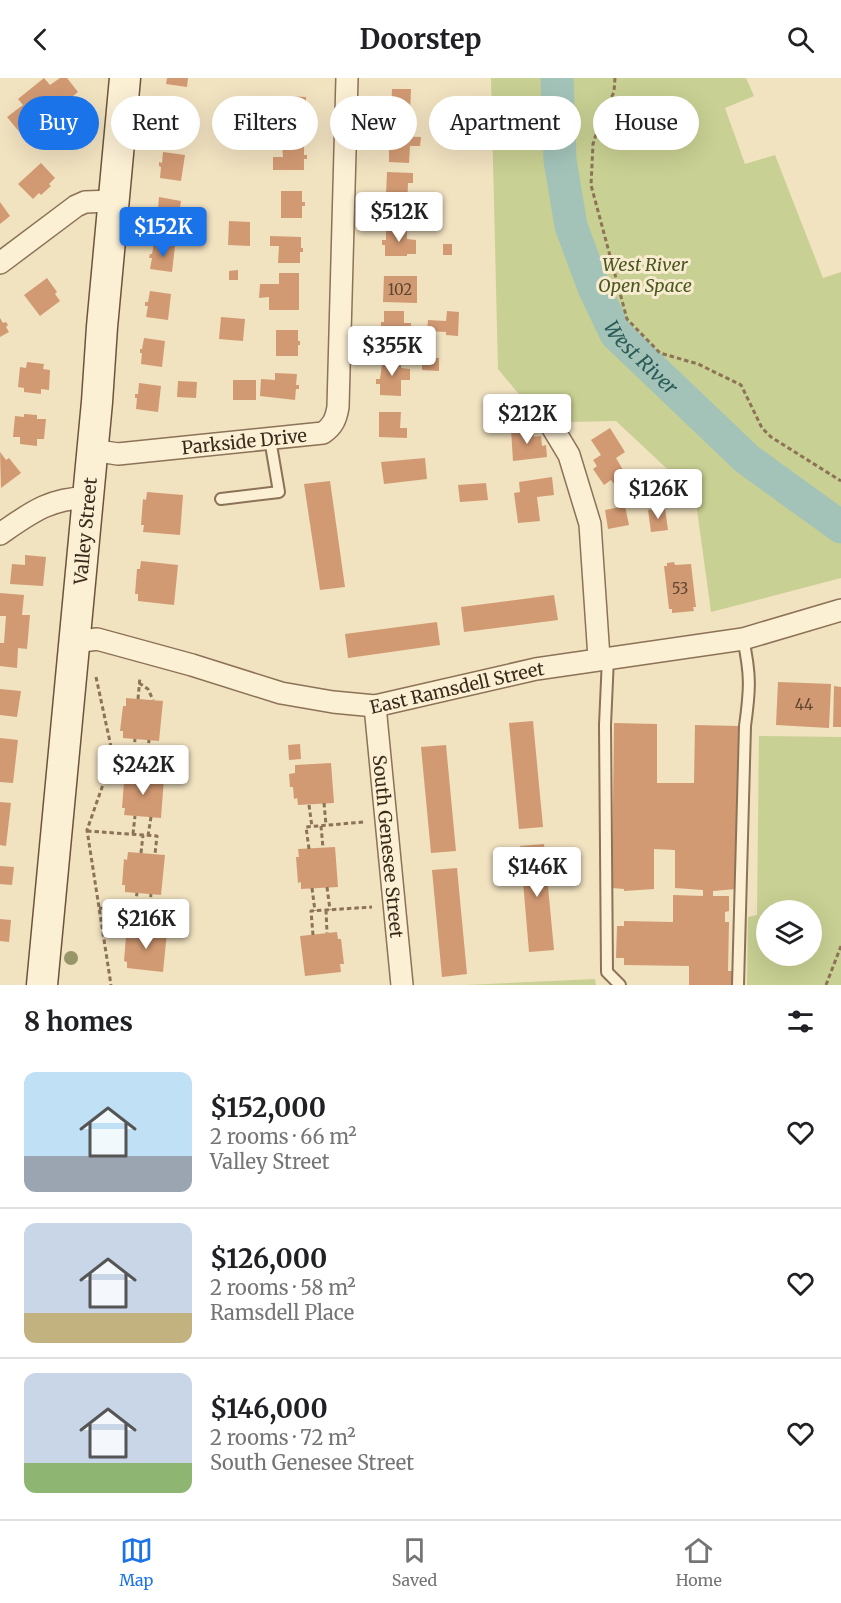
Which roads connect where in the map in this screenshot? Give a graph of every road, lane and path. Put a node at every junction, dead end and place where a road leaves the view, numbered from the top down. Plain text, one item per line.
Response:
1 (125, 78) edge
2 (347, 78) edge
3 (615, 78) edge
4 (113, 201) junction
5 (0, 262) edge
6 (548, 420) dead end
7 (270, 440) junction
8 (92, 450) junction
9 (841, 481) edge
10 (88, 498) junction
11 (221, 499) dead end
12 (0, 534) edge
13 (841, 610) edge
14 (743, 639) junction
15 (75, 642) junction
16 (603, 658) junction
17 (96, 676) dead end
18 (140, 677) dead end
19 (139, 683) junction
20 (138, 699) dead end
21 (153, 700) dead end
22 (375, 706) junction
23 (135, 739) dead end
24 (148, 740) dead end
25 (113, 756) junction
26 (133, 757) junction
27 (141, 758) junction
28 (147, 758) junction
29 (139, 776) dead end
30 (153, 777) dead end
31 (309, 804) dead end
32 (324, 804) dead end
33 (135, 816) dead end
34 (151, 817) dead end
35 (364, 822) dead end
36 (323, 825) junction
37 (312, 826) junction
38 (87, 831) junction
39 (134, 834) junction
40 (143, 835) junction
41 (148, 836) junction
42 (323, 848) dead end
43 (309, 849) dead end
44 (141, 853) dead end
45 (155, 854) dead end
46 (327, 887) dead end
47 (312, 888) dead end
48 (137, 893) dead end
49 (151, 894) dead end
50 (372, 907) dead end
51 (99, 908) junction
52 (328, 910) junction
53 (134, 911) junction
54 (315, 911) junction
55 (146, 912) junction
56 (142, 930) dead end
57 (157, 931) dead end
58 (327, 933) dead end
59 (313, 935) dead end
60 (841, 946) edge
61 (42, 985) edge
62 (111, 985) edge
63 (402, 985) edge
64 (620, 985) edge
65 (738, 985) edge
66 (825, 985) edge

1 - 4 street, Valley Street
2 - 7 street, Parkside Drive
3 - 9 path
4 - 5 street
4 - 8 street, Valley Street
6 - 16 street
7 - 8 street, Parkside Drive
7 - 11 lane
8 - 10 street, Valley Street
10 - 12 street
10 - 15 street, Valley Street
13 - 14 street, East Ramsdell Street
14 - 16 street, East Ramsdell Street
14 - 65 lane
15 - 22 street, East Ramsdell Street
15 - 61 street, Valley Street
16 - 22 street, East Ramsdell Street
16 - 64 lane
17 - 25 path
18 - 19 path
19 - 20 path
19 - 21 path
22 - 63 street, South Genesee Street
23 - 26 path
24 - 28 path
25 - 26 path
25 - 38 path
26 - 27 path
27 - 28 path
27 - 29 path
28 - 30 path
31 - 37 path
32 - 36 path
33 - 39 path
34 - 41 path
35 - 36 path
36 - 37 path
36 - 42 path
37 - 43 path
38 - 39 path
38 - 51 path
39 - 40 path
40 - 41 path
40 - 44 path
41 - 45 path
46 - 52 path
47 - 54 path
48 - 53 path
49 - 55 path
50 - 52 path
51 - 53 path
51 - 62 path
52 - 54 path
52 - 58 path
53 - 55 path
54 - 59 path
55 - 56 path
55 - 57 path
60 - 66 path

